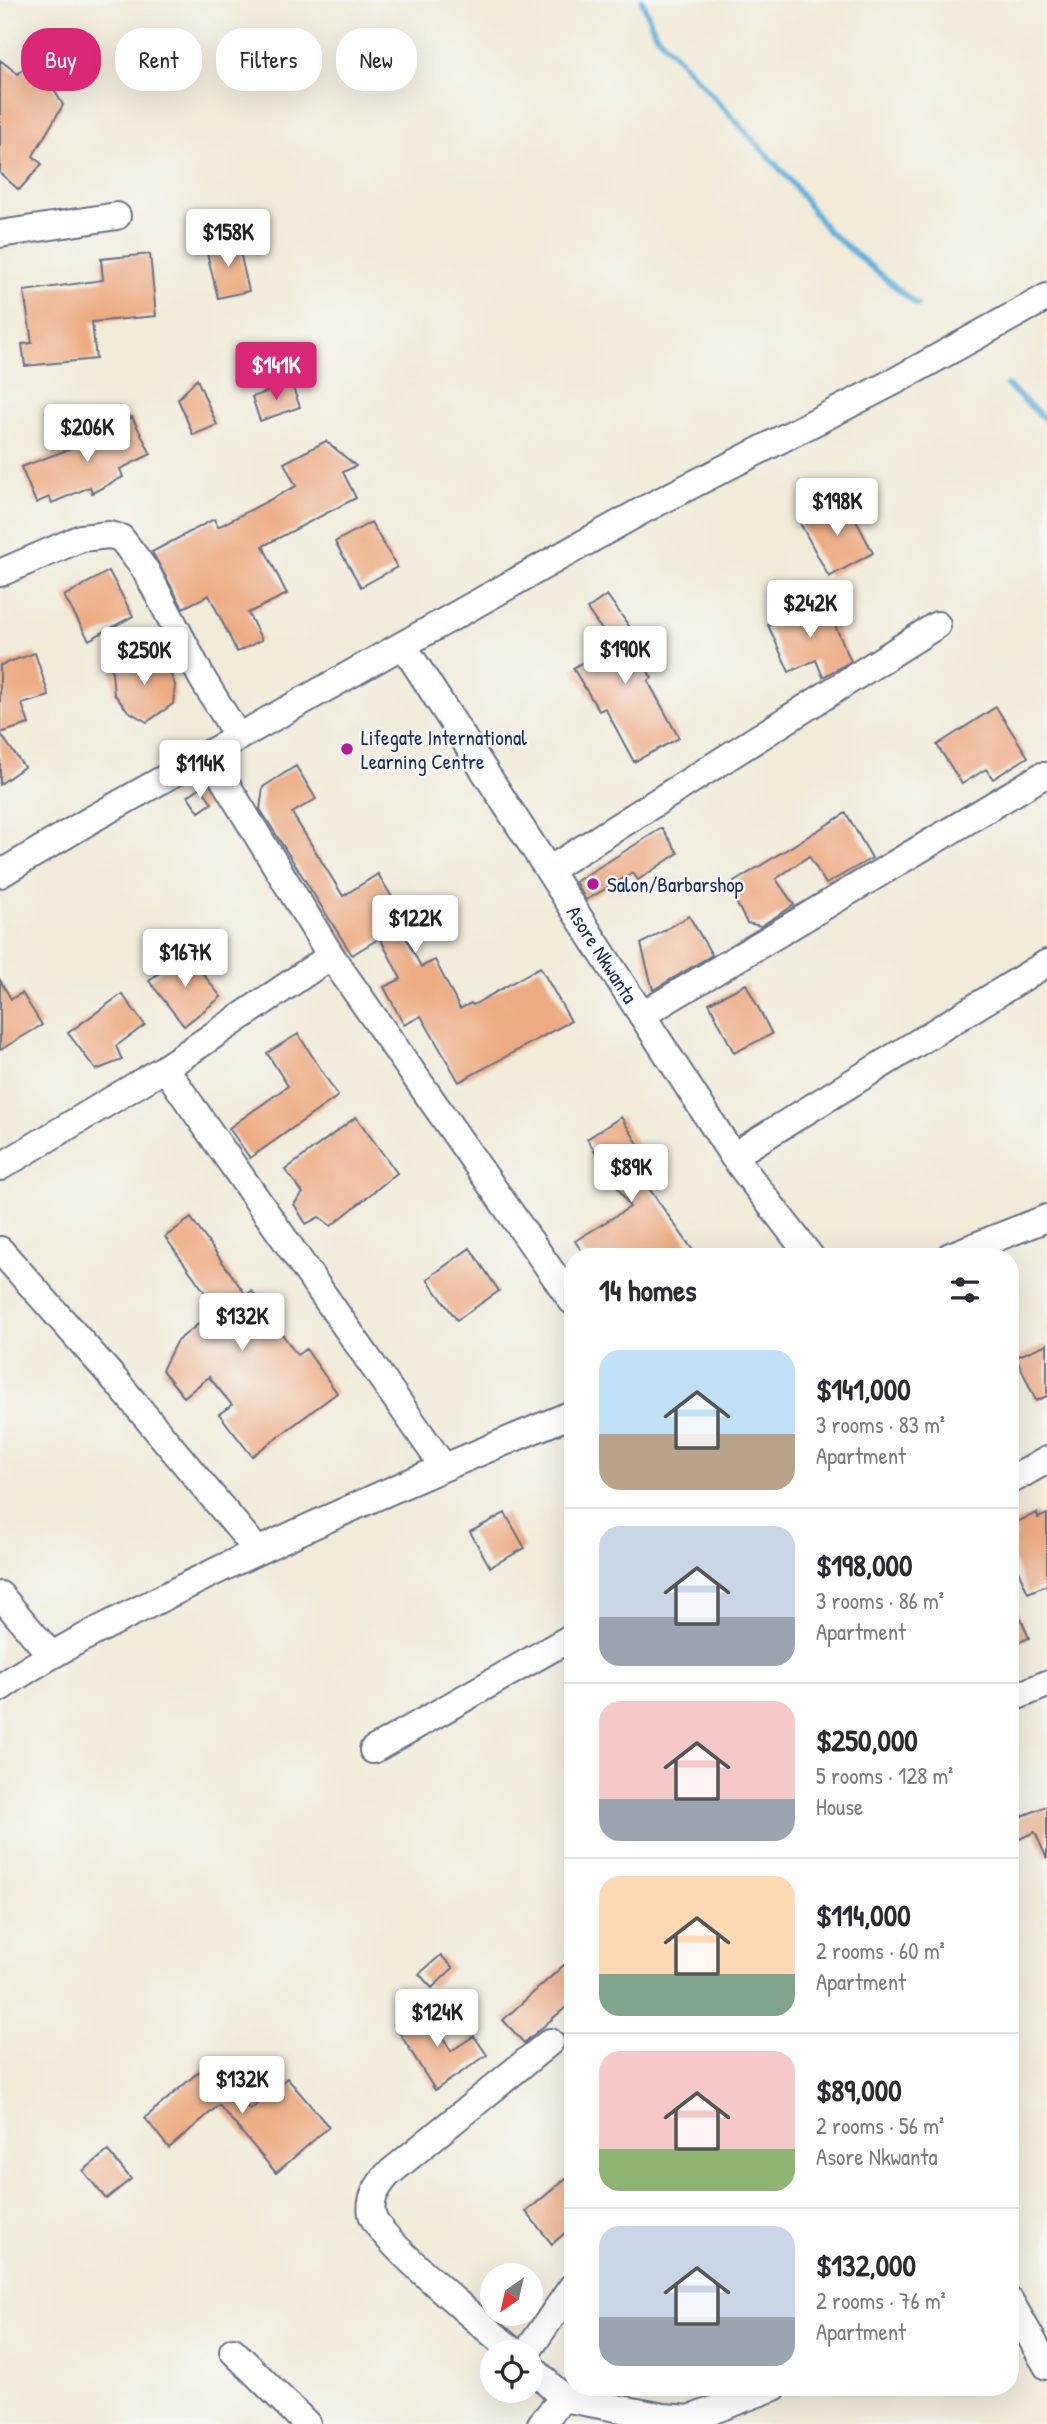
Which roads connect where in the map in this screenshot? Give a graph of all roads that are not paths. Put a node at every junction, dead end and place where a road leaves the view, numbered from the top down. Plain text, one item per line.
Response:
1 (117, 216) dead end
2 (0, 234) edge
3 (1047, 297) edge
4 (0, 573) edge
5 (937, 625) dead end
6 (402, 645) junction
7 (237, 737) junction
8 (208, 754) junction
9 (1047, 776) edge
10 (549, 870) junction
11 (0, 874) edge
12 (331, 956) junction
13 (1047, 963) edge
14 (642, 1015) junction
15 (165, 1068) junction
16 (733, 1156) junction
17 (0, 1167) edge
18 (1047, 1218) edge
19 (804, 1248) edge
20 (970, 1248) edge
21 (0, 1250) edge
22 (564, 1290) edge
23 (564, 1418) edge
24 (1047, 1460) edge
25 (443, 1466) junction
26 (1019, 1476) edge
27 (257, 1550) junction
28 (0, 1595) edge
29 (564, 1642) edge
30 (50, 1654) junction
31 (1047, 1684) edge
32 (0, 1688) edge
33 (1019, 1695) edge
34 (373, 1750) dead end
35 (550, 2042) dead end
36 (564, 2299) edge
37 (1019, 2317) edge
38 (500, 2340) edge
39 (535, 2340) edge
40 (233, 2351) dead end
41 (1047, 2366) edge
42 (543, 2379) edge
43 (750, 2396) edge
44 (563, 2399) junction
45 (307, 2424) edge
46 (541, 2424) edge

1 - 2 street
3 - 6 street
4 - 7 street
5 - 10 street
6 - 7 street
6 - 10 street, Asore Nkwanta
7 - 8 street
8 - 11 street
8 - 12 street
9 - 14 street
10 - 14 street, Asore Nkwanta
12 - 15 street
12 - 22 street
13 - 16 street
14 - 16 street, Asore Nkwanta
15 - 17 street
15 - 25 street
16 - 19 street, Asore Nkwanta
18 - 20 street
21 - 27 street
23 - 25 street
24 - 26 street
25 - 27 street
27 - 30 street
28 - 30 street
29 - 34 street
30 - 32 street
31 - 33 street
35 - 38 street
36 - 39 street
37 - 41 street
40 - 45 street
42 - 44 street
43 - 44 street
44 - 46 street

